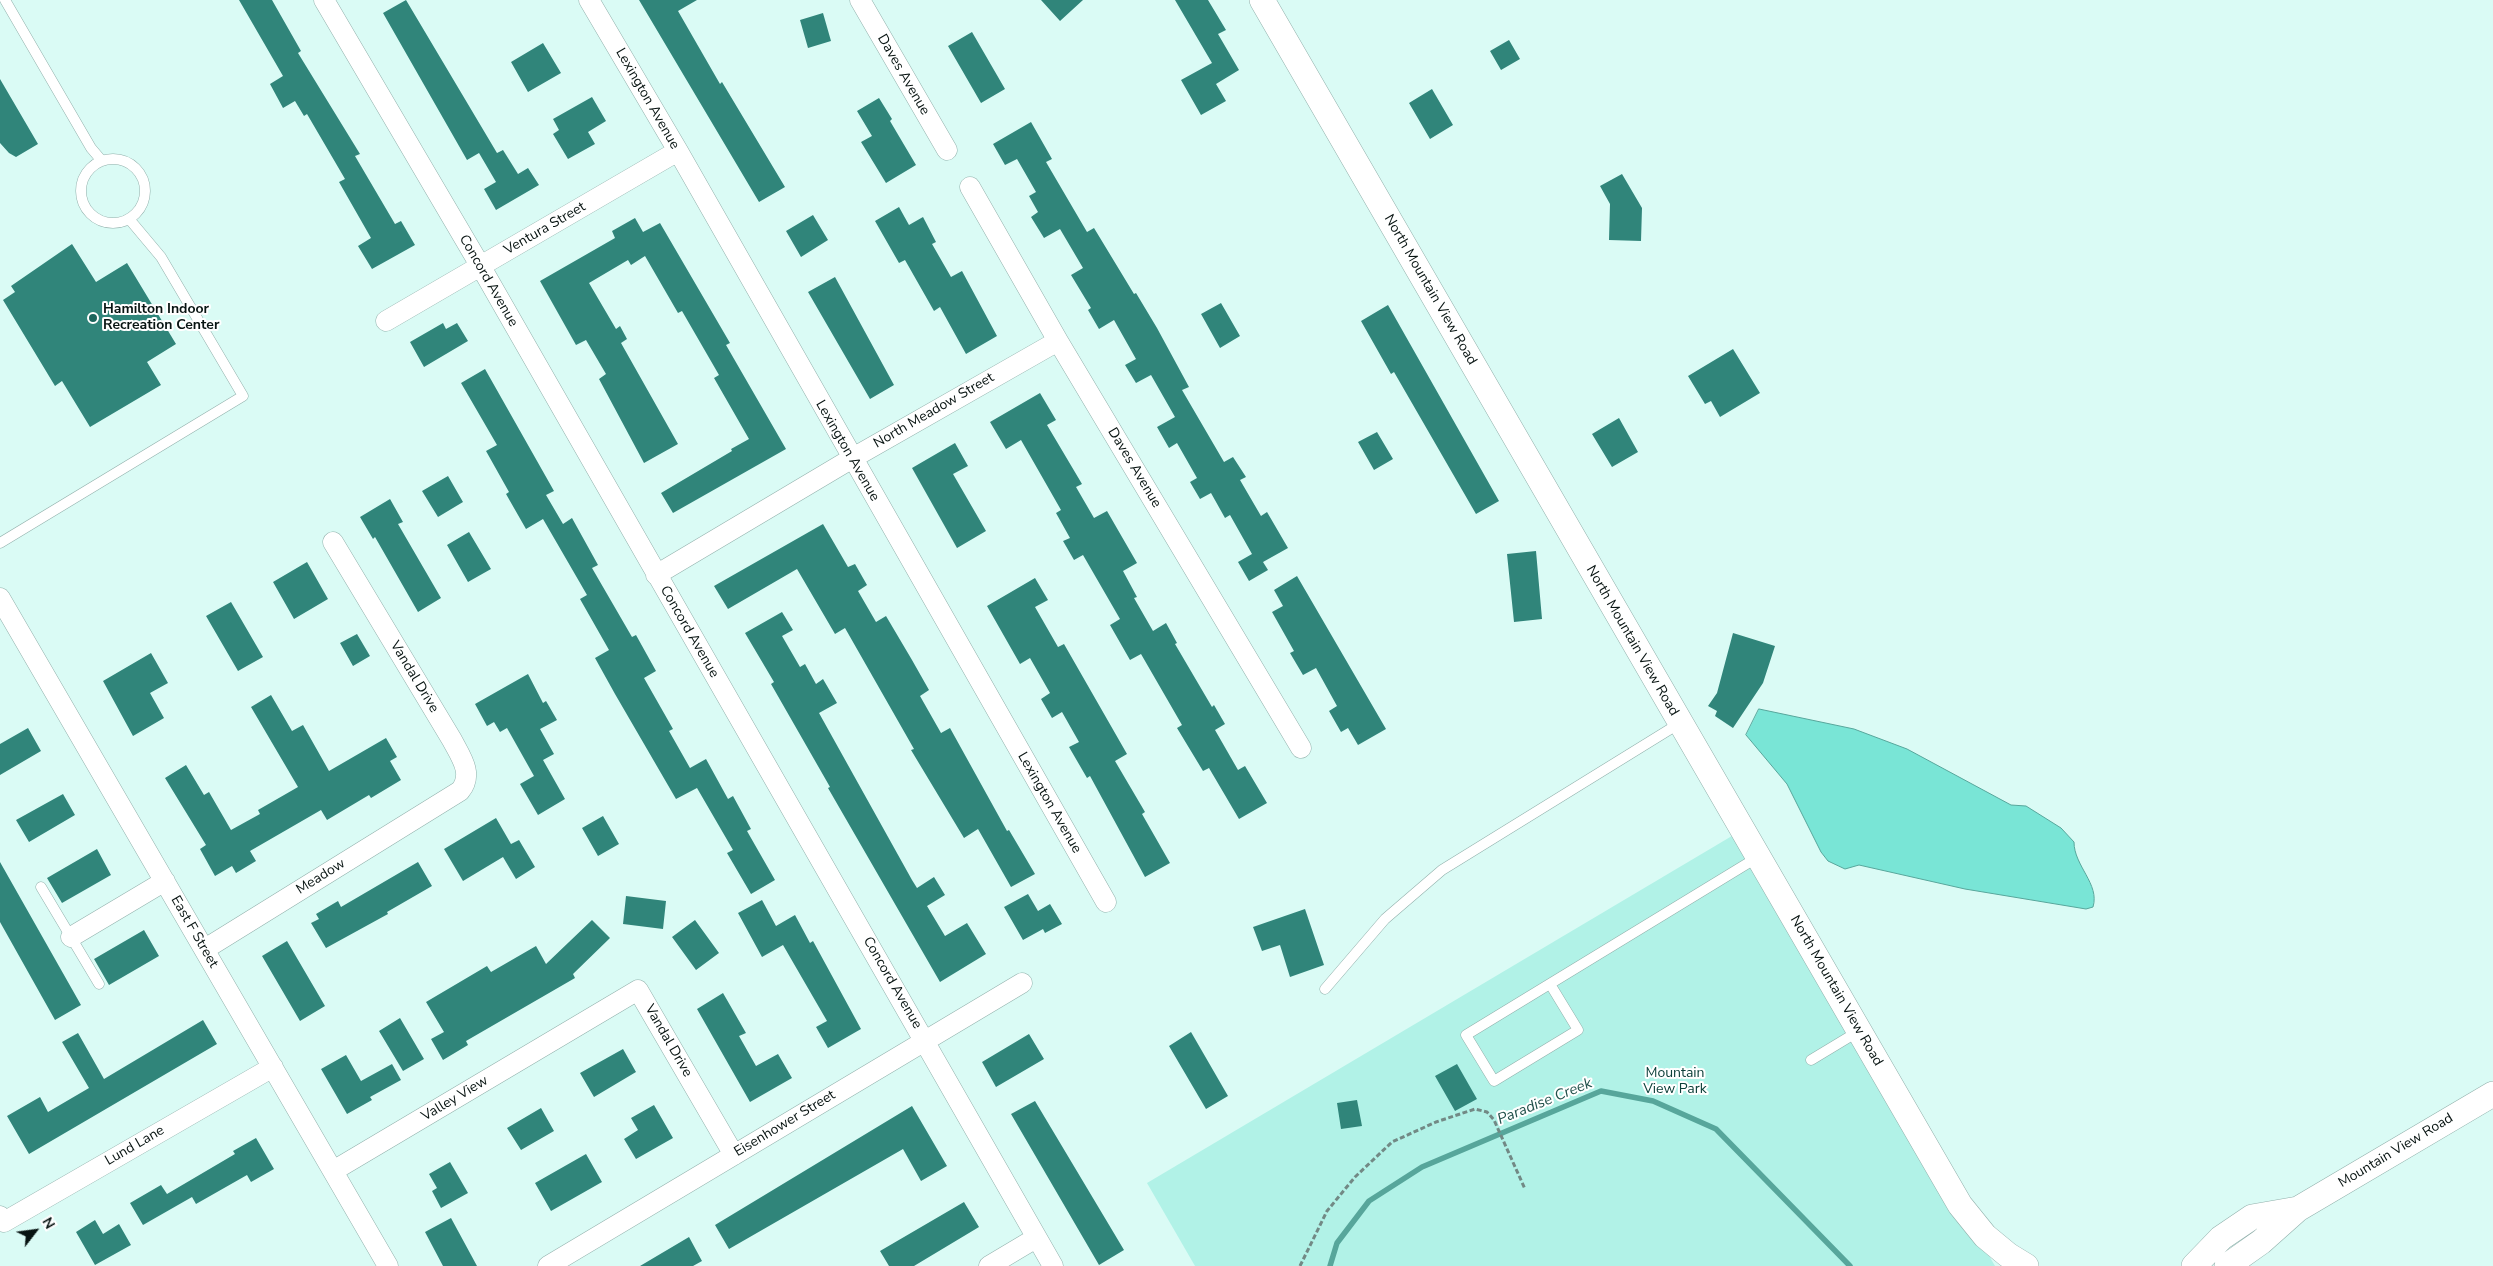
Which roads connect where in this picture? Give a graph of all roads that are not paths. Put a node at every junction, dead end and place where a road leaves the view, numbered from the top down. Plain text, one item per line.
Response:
1 (5, 0) edge
2 (324, 0) edge
3 (589, 0) edge
4 (860, 0) edge
5 (1262, 0) edge
6 (947, 150) dead end
7 (678, 151) junction
8 (102, 161) junction
9 (970, 187) dead end
10 (130, 220) junction
11 (480, 267) junction
12 (386, 321) dead end
13 (1058, 341) junction
14 (851, 459) junction
15 (333, 542) dead end
16 (0, 543) edge
17 (656, 575) junction
18 (0, 598) edge
19 (1680, 723) junction
20 (1301, 748) dead end
21 (437, 805) joint
22 (1758, 857) junction
23 (165, 881) junction
24 (41, 887) dead end
25 (1106, 902) dead end
26 (71, 937) junction
27 (204, 950) junction
28 (1022, 983) dead end
29 (100, 984) dead end
30 (1550, 984) junction
31 (1325, 989) dead end
32 (576, 1027) joint
33 (1860, 1031) junction
34 (925, 1040) junction
35 (1811, 1060) dead end
36 (273, 1067) junction
37 (2493, 1094) edge
38 (734, 1155) junction
39 (333, 1171) junction
40 (2298, 1209) junction
41 (0, 1216) edge
42 (1036, 1238) junction
43 (2024, 1265) edge
44 (388, 1266) edge
45 (548, 1266) edge
46 (989, 1266) edge
47 (1053, 1266) edge
48 (2194, 1266) edge
49 (2227, 1266) edge

1 - 8 lane
2 - 11 street, Concord Avenue
3 - 7 street, Lexington Avenue
4 - 6 street, Daves Avenue
5 - 19 street, North Mountain View Road
7 - 11 street, Ventura Street
7 - 14 street, Lexington Avenue
8 - 10 lane
8 - 10 lane
9 - 13 street, Daves Avenue
10 - 16 lane
11 - 12 street, Ventura Street
11 - 17 street, Concord Avenue
13 - 14 street, North Meadow Street
13 - 20 street, Daves Avenue
14 - 17 street, North Meadow Street
14 - 25 street, Lexington Avenue
15 - 21 street, Vandal Drive
17 - 34 street, Concord Avenue
18 - 23 street, East F Street
19 - 22 street, North Mountain View Road
19 - 31 lane
21 - 27 street, Meadow
22 - 30 lane
22 - 33 street, North Mountain View Road
23 - 26 street
23 - 27 street, East F Street
24 - 26 lane
26 - 29 lane
27 - 36 street, East F Street
28 - 34 street, Eisenhower Street
30 - 30 lane
32 - 38 street, Vandal Drive
32 - 39 street, Valley View
33 - 35 lane
33 - 43 street, North Mountain View Road
34 - 38 street, Eisenhower Street
34 - 42 street, Concord Avenue
36 - 39 street, East F Street
36 - 41 street, Lund Lane
37 - 40 street, Mountain View Road
38 - 45 street, Eisenhower Street
39 - 44 street, East F Street
40 - 48 street
40 - 49 street
42 - 46 street
42 - 47 street, Concord Avenue

